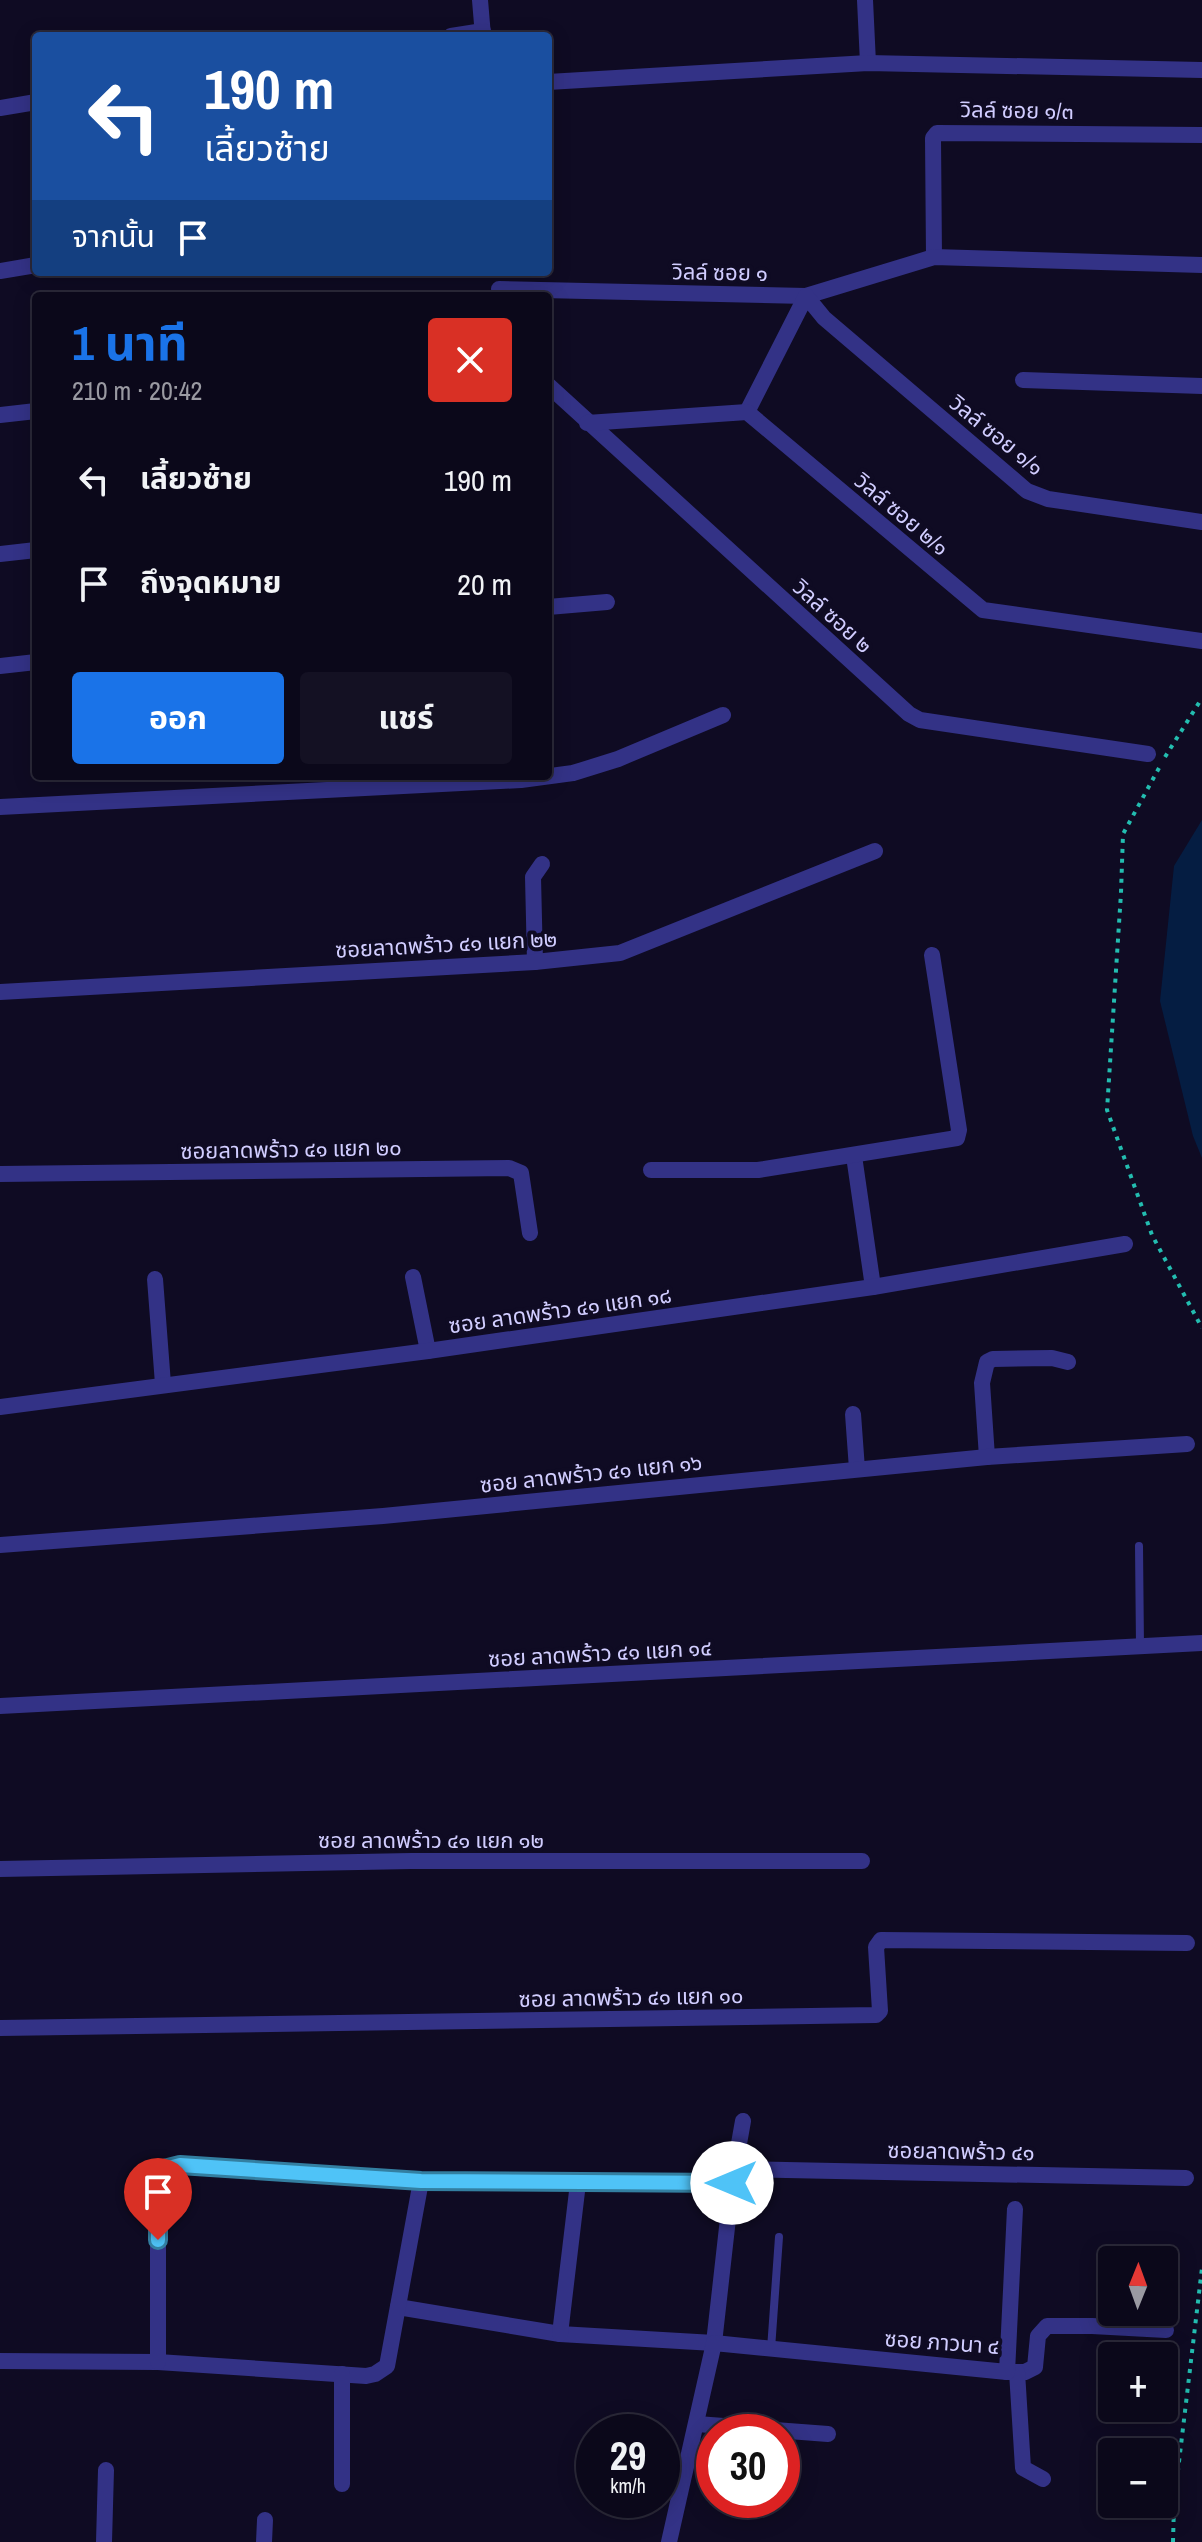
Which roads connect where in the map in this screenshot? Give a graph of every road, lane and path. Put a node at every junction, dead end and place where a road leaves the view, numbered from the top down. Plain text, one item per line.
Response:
1 (480, 0) edge
2 (865, 0) edge
3 (483, 32) edge
4 (868, 63) junction
5 (1202, 70) edge
6 (552, 82) edge
7 (32, 103) edge
8 (0, 108) edge
9 (1202, 135) edge
10 (934, 257) junction
11 (1202, 265) edge
12 (32, 266) edge
13 (0, 271) edge
14 (499, 286) edge
15 (806, 296) junction
16 (1023, 380) dead end
17 (1202, 386) edge
18 (552, 389) edge
19 (32, 411) edge
20 (747, 412) junction
21 (0, 415) edge
22 (587, 423) junction
23 (1202, 522) edge
24 (32, 550) edge
25 (0, 554) edge
26 (607, 602) dead end
27 (552, 607) edge
28 (1202, 641) edge
29 (32, 662) edge
30 (0, 666) edge
31 (1202, 698) edge
32 (723, 715) dead end
33 (1148, 754) dead end
34 (552, 776) edge
35 (521, 780) edge
36 (0, 807) edge
37 (875, 851) dead end
38 (542, 864) dead end
39 (932, 955) dead end
40 (535, 962) junction
41 (0, 992) edge
42 (854, 1156) junction
43 (651, 1170) dead end
44 (0, 1174) edge
45 (530, 1233) dead end
46 (1125, 1244) dead end
47 (413, 1277) dead end
48 (155, 1279) dead end
49 (873, 1287) junction
50 (1202, 1328) edge
51 (428, 1351) junction
52 (1068, 1362) dead end
53 (163, 1384) junction
54 (0, 1407) edge
55 (853, 1414) dead end
56 (1187, 1444) dead end
57 (987, 1457) junction
58 (857, 1469) junction
59 (0, 1545) edge
60 (1139, 1546) dead end
61 (1202, 1643) edge
62 (1140, 1647) junction
63 (0, 1706) edge
64 (862, 1861) dead end
65 (0, 1869) edge
66 (1187, 1943) dead end
67 (0, 2028) edge
68 (743, 2121) dead end
69 (733, 2176) junction
70 (1186, 2178) dead end
71 (421, 2181) junction
72 (578, 2183) junction
73 (1015, 2209) dead end
74 (779, 2237) dead end
75 (1202, 2268) edge
76 (398, 2307) junction
77 (1166, 2330) dead end
78 (560, 2334) junction
79 (714, 2343) junction
80 (771, 2349) junction
81 (0, 2361) edge
82 (158, 2362) junction
83 (1012, 2372) junction
84 (342, 2374) junction
85 (699, 2414) edge
86 (696, 2428) edge
87 (800, 2432) edge
88 (828, 2434) dead end
89 (106, 2470) dead end
90 (1043, 2479) dead end
91 (342, 2484) dead end
92 (265, 2520) dead end
93 (104, 2542) edge
94 (264, 2542) edge
95 (669, 2542) edge
96 (1173, 2542) edge

1 - 3 street
2 - 4 street
4 - 5 street
4 - 6 street
7 - 8 street
9 - 10 street, วิลล์ ซอย ๑/๓
10 - 11 street
10 - 15 street, วิลล์ ซอย ๑
12 - 13 street
14 - 15 street, วิลล์ ซอย ๑
15 - 20 street
15 - 23 street, วิลล์ ซอย ๑/๑
16 - 17 street
18 - 22 street, วิลล์ ซอย ๒
19 - 21 street
20 - 22 street
20 - 28 street, วิลล์ ซอย ๒/๑
22 - 33 street, วิลล์ ซอย ๒
24 - 25 street
26 - 27 street
29 - 30 street
31 - 50 path
32 - 34 street
35 - 36 street
37 - 40 street, ซอยลาดพร้าว ๔๑ แยก ๒๒
38 - 40 street
39 - 42 street
40 - 41 street, ซอยลาดพร้าว ๔๑ แยก ๒๒
42 - 43 street
42 - 49 street
44 - 45 street, ซอยลาดพร้าว ๔๑ แยก ๒๐
46 - 49 street, ซอย ลาดพร้าว ๔๑ แยก ๑๘
47 - 51 street
48 - 53 street
49 - 51 street, ซอย ลาดพร้าว ๔๑ แยก ๑๘
51 - 53 street, ซอย ลาดพร้าว ๔๑ แยก ๑๘
52 - 57 street
53 - 54 street, ซอย ลาดพร้าว ๔๑ แยก ๑๘
55 - 58 street
56 - 57 street, ซอย ลาดพร้าว ๔๑ แยก ๑๖
57 - 58 street, ซอย ลาดพร้าว ๔๑ แยก ๑๖
58 - 59 street, ซอย ลาดพร้าว ๔๑ แยก ๑๖
60 - 62 lane
61 - 62 street, ซอย ลาดพร้าว ๔๑ แยก ๑๔
62 - 63 street, ซอย ลาดพร้าว ๔๑ แยก ๑๔
64 - 65 street, ซอย ลาดพร้าว ๔๑ แยก ๑๒
66 - 67 street, ซอย ลาดพร้าว ๔๑ แยก ๑๐
68 - 69 street
69 - 70 street, ซอยลาดพร้าว ๔๑
69 - 72 street, ซอยลาดพร้าว ๔๑
69 - 79 street
71 - 72 street, ซอยลาดพร้าว ๔๑
71 - 76 street
71 - 82 street, ซอยลาดพร้าว ๔๑
72 - 78 street
73 - 83 street, ซอย ภาวนา ๔
74 - 80 lane
75 - 96 path
76 - 78 street, ซอย ภาวนา ๔
76 - 84 street
77 - 83 street
78 - 79 street, ซอย ภาวนา ๔
79 - 80 street, ซอย ภาวนา ๔
79 - 85 street
80 - 83 street, ซอย ภาวนา ๔
81 - 82 street
82 - 84 street
83 - 90 street
84 - 91 street
86 - 95 street
87 - 88 street
89 - 93 street
92 - 94 street

